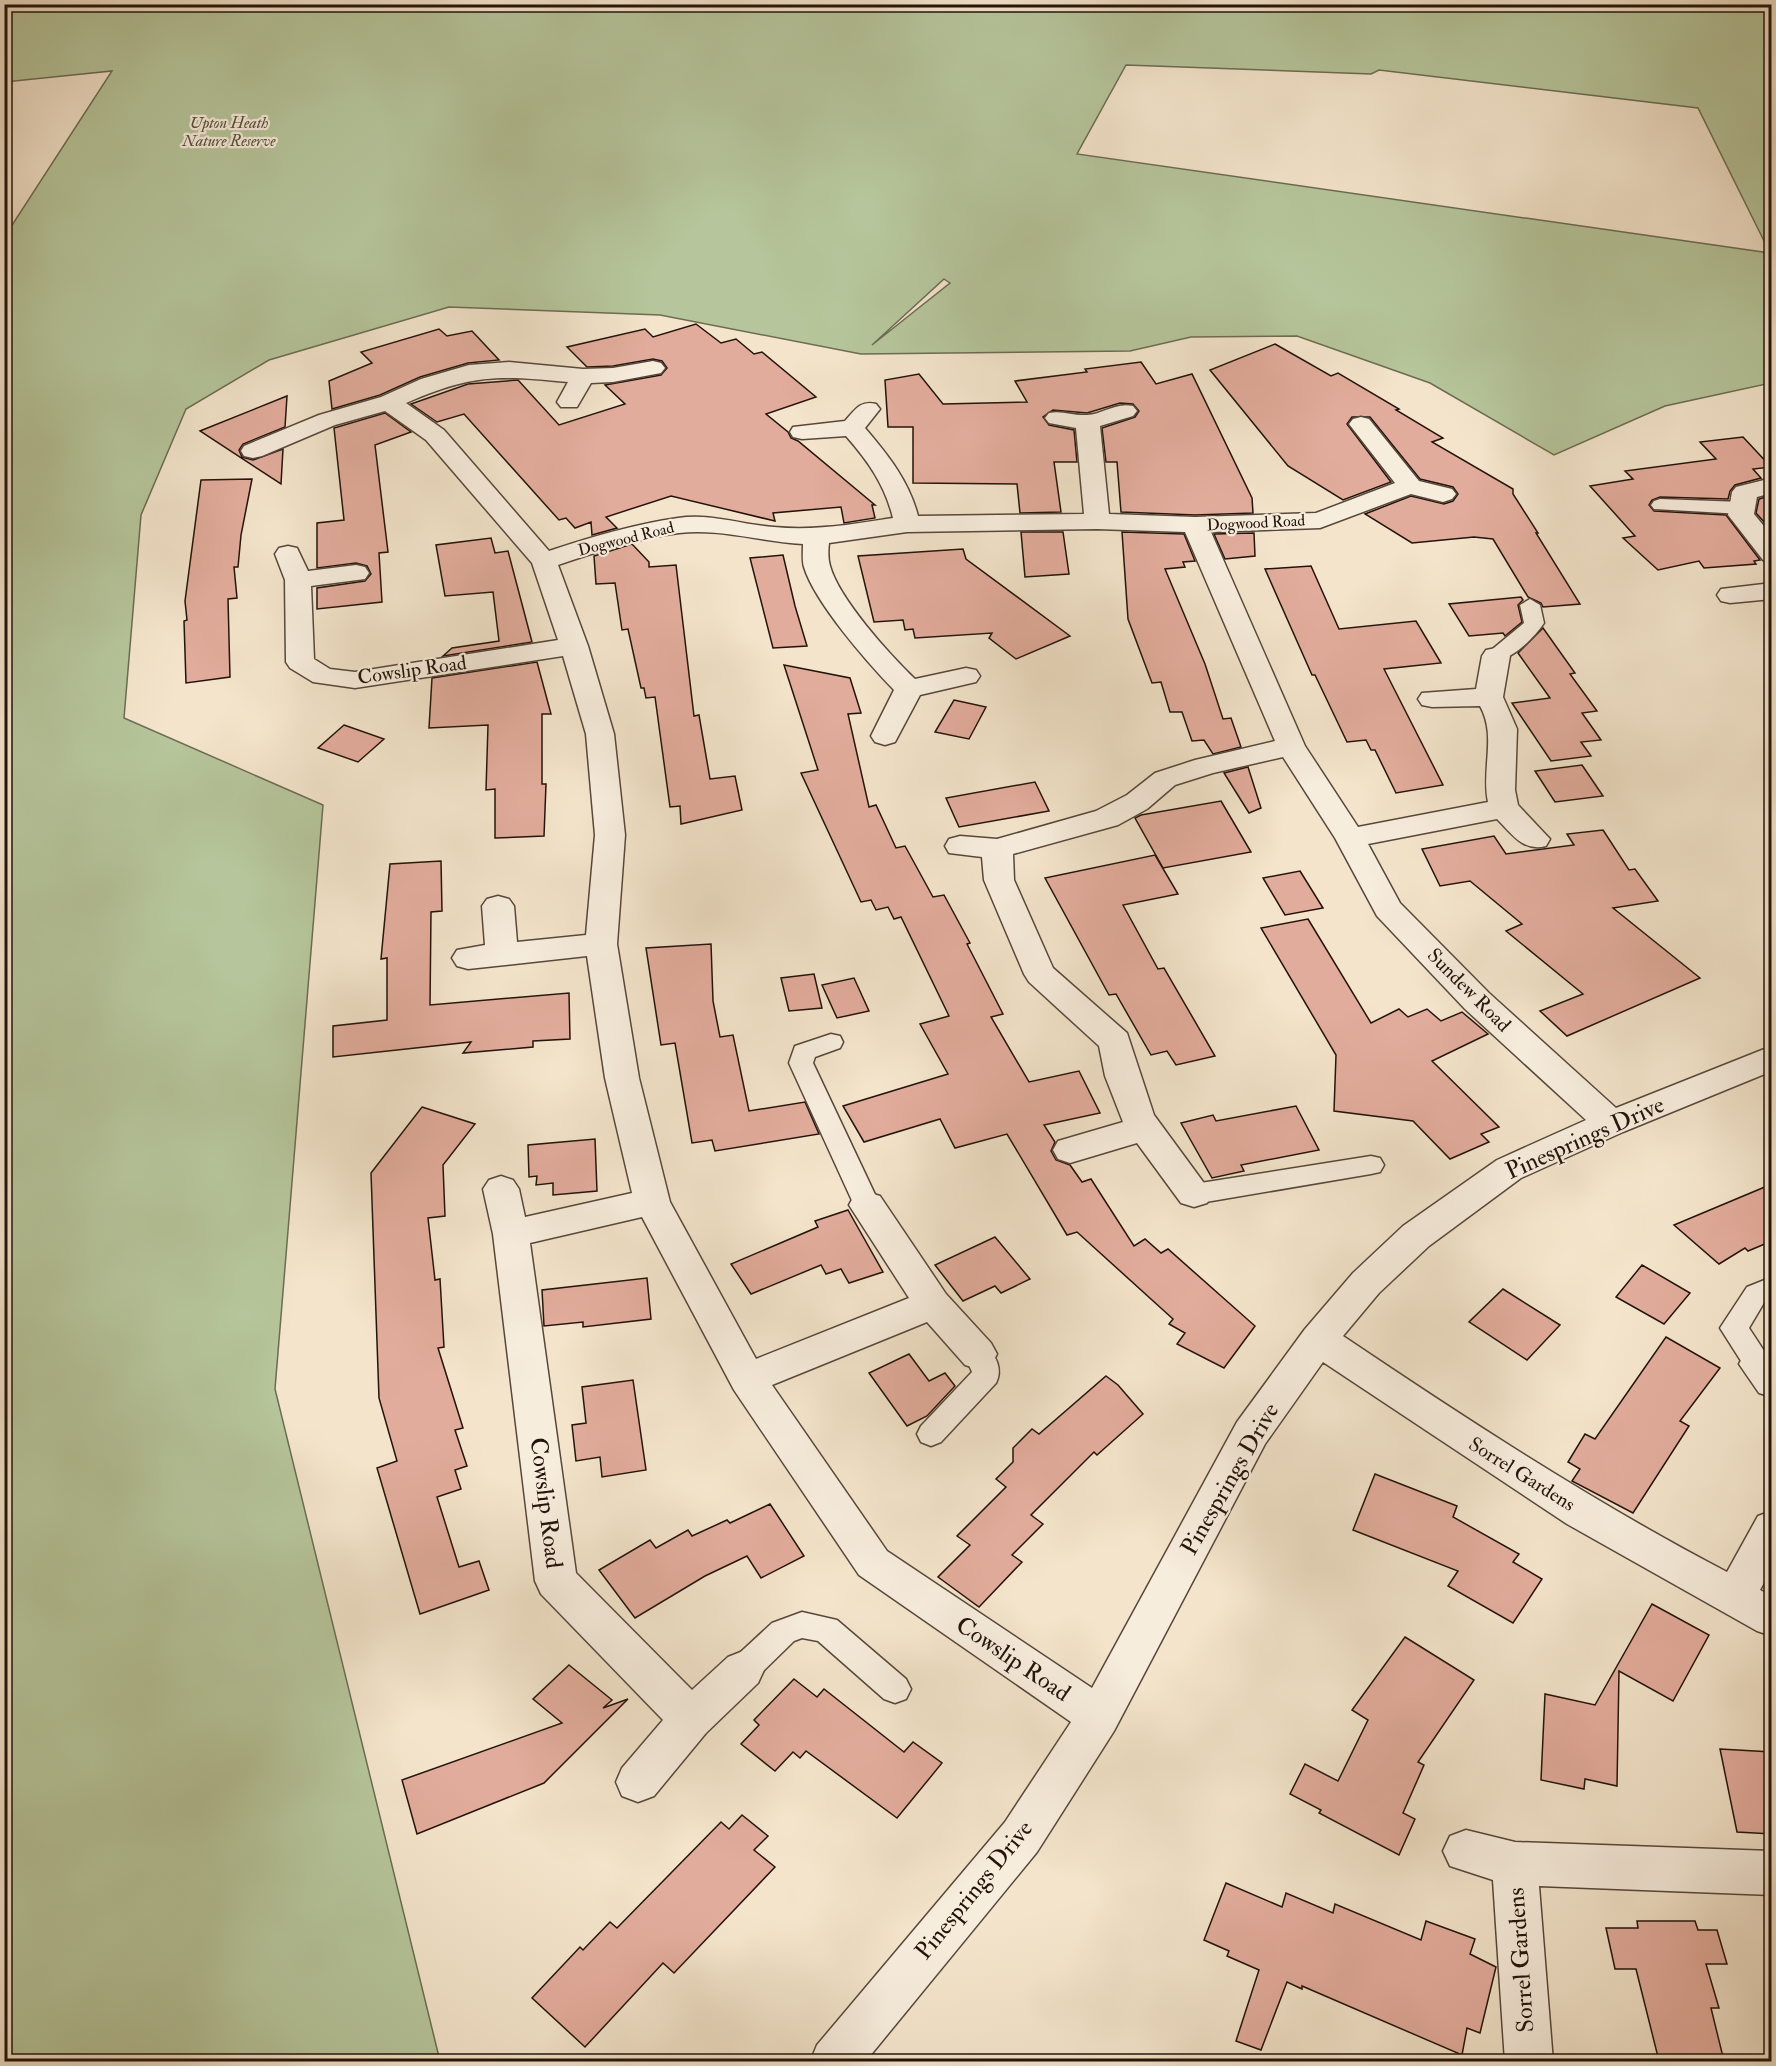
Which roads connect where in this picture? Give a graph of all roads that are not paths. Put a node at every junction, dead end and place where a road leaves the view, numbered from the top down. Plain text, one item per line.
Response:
1 (653, 368) dead end
2 (583, 376) junction
3 (389, 402) junction
4 (569, 402) dead end
5 (868, 409) dead end
6 (1125, 411) dead end
7 (1057, 418) dead end
8 (1088, 422) junction
9 (1361, 424) dead end
10 (852, 428) junction
11 (802, 432) dead end
12 (253, 451) dead end
13 (1772, 485) edge
14 (1410, 486) junction
15 (1443, 494) dead end
16 (1660, 505) dead end
17 (1742, 507) junction
18 (1097, 521) junction
19 (907, 524) junction
20 (1195, 525) junction
21 (816, 537) junction
22 (288, 554) dead end
23 (1772, 554) edge
24 (544, 561) junction
25 (356, 573) dead end
26 (298, 580) junction
27 (1772, 591) edge
28 (1730, 595) dead end
29 (1530, 605) dead end
30 (574, 646) junction
31 (1496, 656) joint
32 (966, 676) dead end
33 (909, 688) junction
34 (1489, 697) junction
35 (1432, 699) dead end
36 (885, 736) dead end
37 (1291, 746) junction
38 (1504, 808) junction
39 (1350, 838) junction
40 (1535, 839) dead end
41 (960, 846) dead end
42 (997, 849) junction
43 (498, 906) dead end
44 (601, 944) junction
45 (502, 954) junction
46 (468, 958) dead end
47 (831, 1042) dead end
48 (1772, 1058) edge
49 (1611, 1123) junction
50 (1145, 1128) junction
51 (1070, 1150) dead end
52 (1371, 1165) dead end
53 (501, 1189) dead end
54 (1194, 1194) joint
55 (652, 1202) junction
56 (867, 1205) joint
57 (511, 1234) junction
58 (1772, 1287) edge
59 (933, 1304) junction
60 (1318, 1339) junction
61 (978, 1354) joint
62 (1765, 1373) edge
63 (747, 1379) junction
64 (931, 1434) dead end
65 (1772, 1528) edge
66 (1735, 1596) junction
67 (1772, 1618) edge
68 (742, 1670) joint
69 (895, 1689) dead end
70 (1099, 1717) junction
71 (691, 1719) junction
72 (638, 1782) dead end
73 (1466, 1851) dead end
74 (1515, 1864) junction
75 (1772, 1873) edge
76 (834, 2061) edge
77 (1529, 2061) edge

1 - 2 street
2 - 3 street
2 - 4 street
3 - 12 street
3 - 24 street, Cowslip Road
5 - 10 street
6 - 8 street
7 - 8 street
8 - 18 street
9 - 14 street
10 - 11 street
10 - 19 street
13 - 17 street
14 - 15 street
14 - 20 street, Dogwood Road
16 - 17 lane
17 - 23 street
18 - 19 street, Dogwood Road
18 - 20 street, Dogwood Road
19 - 21 street, Dogwood Road
20 - 37 street, Sundew Road
21 - 24 street, Dogwood Road
21 - 33 street
22 - 26 street, Cowslip Road
24 - 30 street, Cowslip Road
25 - 26 street
26 - 30 street, Cowslip Road
27 - 28 street
29 - 31 lane
30 - 44 street, Cowslip Road
31 - 34 street
32 - 33 street
33 - 36 street
34 - 35 street
34 - 38 street
37 - 39 street, Sundew Road
37 - 42 street
38 - 39 street
38 - 40 street
39 - 49 street, Sundew Road
41 - 42 street
42 - 50 street
43 - 45 street
44 - 45 street
44 - 55 street, Cowslip Road
45 - 46 street
47 - 56 lane
48 - 49 street, Pinesprings Drive
49 - 60 street, Pinesprings Drive
50 - 51 street
50 - 54 street
52 - 54 lane
53 - 57 street, Cowslip Road
55 - 57 street
55 - 63 street, Cowslip Road
56 - 59 street
57 - 71 street, Cowslip Road
58 - 62 lane
59 - 61 street
59 - 63 street
60 - 66 street, Sorrel Gardens
60 - 70 street, Pinesprings Drive
61 - 64 lane
63 - 70 street, Cowslip Road
65 - 66 street
66 - 67 street, Sorrel Gardens
68 - 69 lane
68 - 71 street
70 - 76 street, Pinesprings Drive
71 - 72 street
73 - 74 street
74 - 75 street, Sorrel Gardens
74 - 77 street, Sorrel Gardens

